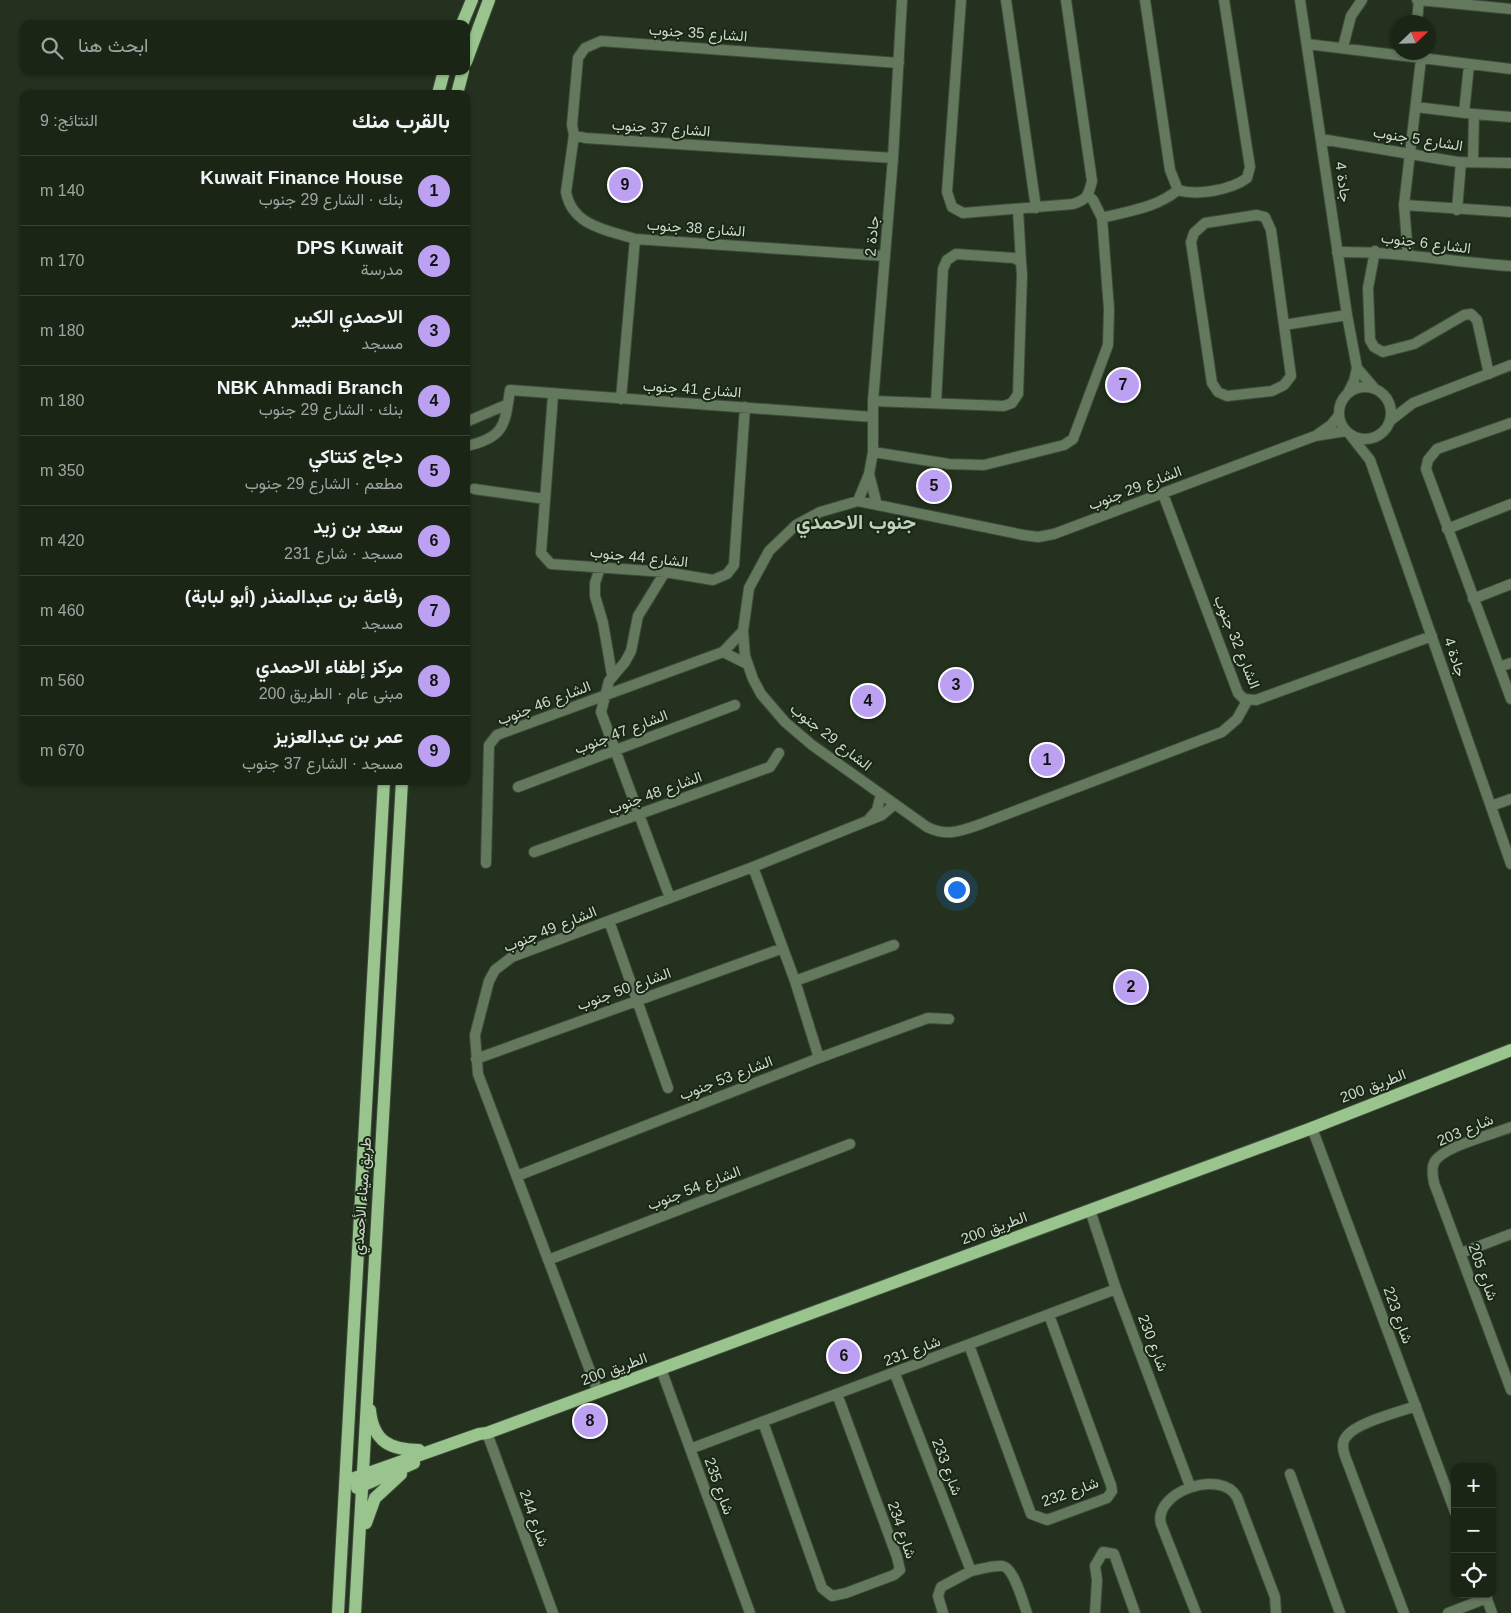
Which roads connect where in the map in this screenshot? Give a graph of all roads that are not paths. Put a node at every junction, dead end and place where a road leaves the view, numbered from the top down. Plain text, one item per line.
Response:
1 (472, 0) edge
2 (489, 0) edge
3 (902, 0) edge
4 (961, 0) edge
5 (1006, 0) edge
6 (1066, 0) edge
7 (1145, 0) edge
8 (1224, 0) edge
9 (1300, 0) edge
10 (1362, 0) edge
11 (1418, 0) edge
12 (1482, 3) edge
13 (1511, 9) edge
14 (1417, 15) edge
15 (464, 20) edge
16 (1307, 44) junction
17 (1343, 47) junction
18 (470, 51) edge
19 (1391, 53) edge
20 (1436, 59) edge
21 (1417, 60) edge
22 (899, 63) junction
23 (1469, 64) junction
24 (1511, 69) edge
25 (443, 75) edge
26 (463, 75) edge
27 (439, 90) edge
28 (458, 90) edge
29 (1416, 107) junction
30 (1469, 114) junction
31 (1511, 116) edge
32 (574, 135) junction
33 (1322, 139) junction
34 (1411, 154) junction
35 (893, 158) junction
36 (1462, 162) junction
37 (1473, 162) junction
38 (1511, 163) edge
39 (1178, 190) junction
40 (1088, 195) junction
41 (1511, 202) edge
42 (1404, 205) junction
43 (1036, 208) junction
44 (1018, 210) junction
45 (1457, 210) junction
46 (1511, 212) edge
47 (1102, 218) junction
48 (635, 239) junction
49 (1375, 251) junction
50 (1338, 252) junction
51 (1408, 255) junction
52 (885, 256) junction
53 (1021, 262) junction
54 (1511, 266) edge
55 (1347, 315) junction
56 (1284, 325) junction
57 (1511, 365) edge
58 (1357, 368) junction
59 (1490, 374) junction
60 (1375, 389) junction
61 (1348, 393) junction
62 (553, 395) junction
63 (621, 399) junction
64 (1388, 400) junction
65 (873, 401) junction
66 (936, 403) junction
67 (1413, 403) junction
68 (508, 404) junction
69 (745, 407) junction
70 (1339, 415) junction
71 (873, 417) junction
72 (470, 420) edge
73 (1390, 420) junction
74 (1511, 423) edge
75 (1348, 434) junction
76 (1316, 436) junction
77 (1376, 438) junction
78 (470, 445) edge
79 (872, 452) junction
80 (1370, 460) junction
81 (869, 474) junction
82 (474, 489) dead end
83 (1163, 494) junction
84 (545, 499) junction
85 (858, 501) junction
86 (1511, 504) edge
87 (878, 505) junction
88 (1447, 528) junction
89 (600, 568) junction
90 (665, 572) junction
91 (1511, 584) edge
92 (1473, 599) junction
93 (743, 631) junction
94 (1432, 636) junction
95 (723, 652) junction
96 (1511, 663) edge
97 (747, 664) junction
98 (1499, 667) junction
99 (612, 675) junction
100 (605, 695) junction
101 (1511, 700) edge
102 (1247, 701) junction
103 (735, 704) dead end
104 (615, 751) junction
105 (779, 753) dead end
106 (384, 785) edge
107 (402, 785) edge
108 (518, 787) dead end
109 (884, 796) junction
110 (1511, 799) edge
111 (896, 804) junction
112 (1491, 806) junction
113 (639, 815) junction
114 (866, 821) junction
115 (534, 852) dead end
116 (486, 863) dead end
117 (1511, 864) edge
118 (753, 867) junction
119 (670, 898) junction
120 (609, 921) junction
121 (894, 945) dead end
122 (782, 948) junction
123 (795, 981) junction
124 (637, 1001) junction
125 (948, 1019) dead end
126 (1511, 1050) edge
127 (820, 1058) junction
128 (476, 1059) junction
129 (668, 1088) dead end
130 (1511, 1127) edge
131 (1312, 1128) junction
132 (850, 1144) dead end
133 (1434, 1163) joint
134 (517, 1176) junction
135 (1090, 1210) junction
136 (1511, 1234) edge
137 (1460, 1253) junction
138 (548, 1260) junction
139 (1116, 1289) junction
140 (1049, 1315) junction
141 (969, 1345) junction
142 (661, 1369) junction
143 (895, 1374) junction
144 (367, 1377) junction
145 (1511, 1390) edge
146 (598, 1392) junction
147 (836, 1394) junction
148 (1416, 1406) junction
149 (762, 1422) junction
150 (487, 1433) junction
151 (690, 1449) junction
152 (427, 1450) junction
153 (413, 1464) junction
154 (1290, 1474) dead end
155 (362, 1480) junction
156 (345, 1486) junction
157 (1190, 1486) junction
158 (1454, 1508) edge
159 (358, 1570) junction
160 (971, 1571) junction
161 (1482, 1598) edge
162 (1487, 1598) edge
163 (338, 1613) edge
164 (355, 1613) edge
165 (553, 1613) edge
166 (750, 1613) edge
167 (943, 1613) edge
168 (1027, 1613) edge
169 (1095, 1613) edge
170 (1135, 1613) edge
171 (1196, 1613) edge
172 (1276, 1613) edge
173 (1340, 1613) edge
174 (1404, 1613) edge
175 (1448, 1613) edge
176 (1492, 1613) edge

1 - 15 main road
2 - 18 main road
3 - 22 street, جادة 2
4 - 44 street
5 - 43 street
6 - 40 street
7 - 39 street
8 - 39 street
9 - 16 street, جادة 4
10 - 17 street
11 - 12 street
11 - 14 street
12 - 13 street
16 - 17 street
16 - 33 street, جادة 4
17 - 19 street
20 - 23 street
21 - 29 street
22 - 32 street, الشارع 35 جنوب
22 - 35 street, جادة 2
23 - 24 street
23 - 30 street
25 - 27 main road
26 - 28 main road
29 - 30 street
29 - 34 street
30 - 31 street
30 - 37 street
32 - 35 street, الشارع 37 جنوب
32 - 48 street
33 - 34 street, الشارع 5 جنوب
33 - 50 street, جادة 4
34 - 36 street, الشارع 5 جنوب
34 - 42 street
35 - 52 street, جادة 2
36 - 37 street, الشارع 5 جنوب
36 - 45 street
37 - 38 street, الشارع 5 جنوب
39 - 47 street
40 - 43 street
40 - 47 street
41 - 46 street
42 - 45 street
42 - 51 street
43 - 44 street
44 - 53 street
45 - 46 street
47 - 79 street
48 - 52 street, الشارع 38 جنوب
48 - 63 street, الشارع 38 جنوب
49 - 50 street, الشارع 6 جنوب
49 - 51 street, الشارع 6 جنوب
49 - 59 street
50 - 55 street, جادة 4
51 - 54 street, الشارع 6 جنوب
52 - 65 street, جادة 2
53 - 66 street
53 - 66 street
55 - 56 street
55 - 58 street, جادة 4
56 - 56 street
57 - 59 street
58 - 60 street, جادة 4
58 - 61 street
59 - 67 street
60 - 61 street
60 - 64 street
61 - 70 street
62 - 63 street, الشارع 41 جنوب
62 - 68 street, الشارع 41 جنوب
62 - 84 street, الشارع 44 جنوب
63 - 69 street, الشارع 41 جنوب
64 - 67 street
64 - 73 street
65 - 66 street
65 - 71 street, جادة 2
67 - 73 street
68 - 72 street
68 - 78 street
69 - 71 street, الشارع 41 جنوب
69 - 90 street, الشارع 44 جنوب
70 - 75 street
70 - 76 street, الشارع 29 جنوب
71 - 79 street, جادة 2
73 - 77 street
74 - 88 street
75 - 76 street, الشارع 29 جنوب
75 - 77 street
75 - 80 street, جادة 4
76 - 83 street, الشارع 29 جنوب
77 - 80 street
79 - 81 street, جادة 2
80 - 94 street, جادة 4
81 - 85 street, جادة 2
81 - 87 street, جادة 2
82 - 84 street
83 - 87 street, الشارع 29 جنوب
83 - 102 street, الشارع 32 جنوب
84 - 89 street, الشارع 44 جنوب
85 - 87 street, الشارع 29 جنوب
85 - 93 street, الشارع 29 جنوب
86 - 88 street
88 - 92 street
89 - 90 street, الشارع 44 جنوب
89 - 99 street
90 - 99 street
91 - 92 street
92 - 98 street
93 - 95 street, الشارع 46 جنوب
93 - 97 street, الشارع 29 جنوب
94 - 102 street, الشارع 32 جنوب
94 - 112 street, جادة 4
95 - 97 street
95 - 100 street, الشارع 46 جنوب
96 - 98 street
97 - 109 street, الشارع 29 جنوب
98 - 101 street
99 - 100 street
100 - 104 street
100 - 116 street, الشارع 46 جنوب
102 - 111 street, الشارع 29 جنوب
103 - 104 street, الشارع 47 جنوب
104 - 108 street, الشارع 47 جنوب
104 - 113 street
105 - 113 street, الشارع 48 جنوب
106 - 156 main road, طريق ميناء الأحمدي
107 - 144 main road, طريق ميناء الأحمدي
109 - 111 street, الشارع 29 جنوب
109 - 114 street
110 - 112 street
111 - 114 street, الشارع 49 جنوب
112 - 117 street, جادة 4
113 - 115 street, الشارع 48 جنوب
113 - 119 street
114 - 118 street, الشارع 49 جنوب
118 - 119 street, الشارع 49 جنوب
118 - 122 street
119 - 120 street, الشارع 49 جنوب
120 - 124 street
120 - 128 street, الشارع 49 جنوب
121 - 123 street
122 - 123 street
122 - 124 street, الشارع 50 جنوب
123 - 127 street
124 - 128 street, الشارع 50 جنوب
124 - 129 street
125 - 127 street, الشارع 53 جنوب
126 - 131 main road, الطريق 200
127 - 134 street, الشارع 53 جنوب
128 - 134 street, الشارع 49 جنوب
130 - 133 street, شارع 203
131 - 135 main road, الطريق 200
131 - 148 street, شارع 223
132 - 138 street, الشارع 54 جنوب
133 - 137 street, شارع 205
134 - 138 street, الشارع 49 جنوب
135 - 139 street, شارع 230
135 - 142 main road, الطريق 200
136 - 137 street
137 - 145 street, شارع 205
138 - 146 street, الشارع 49 جنوب
139 - 140 street, شارع 231
139 - 157 street, شارع 230
140 - 141 street, شارع 231
140 - 141 street, شارع 232
141 - 143 street, شارع 231
142 - 146 main road, الطريق 200
142 - 151 street, شارع 235
143 - 147 street, شارع 231
143 - 160 street, شارع 233
144 - 152 main road
144 - 155 main road, طريق ميناء الأحمدي
146 - 150 main road, الطريق 200
147 - 149 street, شارع 231
147 - 149 street, شارع 234
148 - 158 street, شارع 223
148 - 174 street
149 - 151 street, شارع 231
150 - 152 main road, الطريق 200
150 - 153 main road, الطريق 200
150 - 165 street, شارع 244
151 - 166 street, شارع 235
152 - 155 main road, الطريق 200
153 - 155 main road, الطريق 200
153 - 159 main road
154 - 173 street
155 - 156 main road, الطريق 200
155 - 159 main road, طريق ميناء الأحمدي
156 - 163 main road, طريق ميناء الأحمدي
157 - 171 street
157 - 172 street
159 - 164 main road, طريق ميناء الأحمدي
160 - 167 street
160 - 168 street
161 - 175 street
162 - 176 street
169 - 170 street

